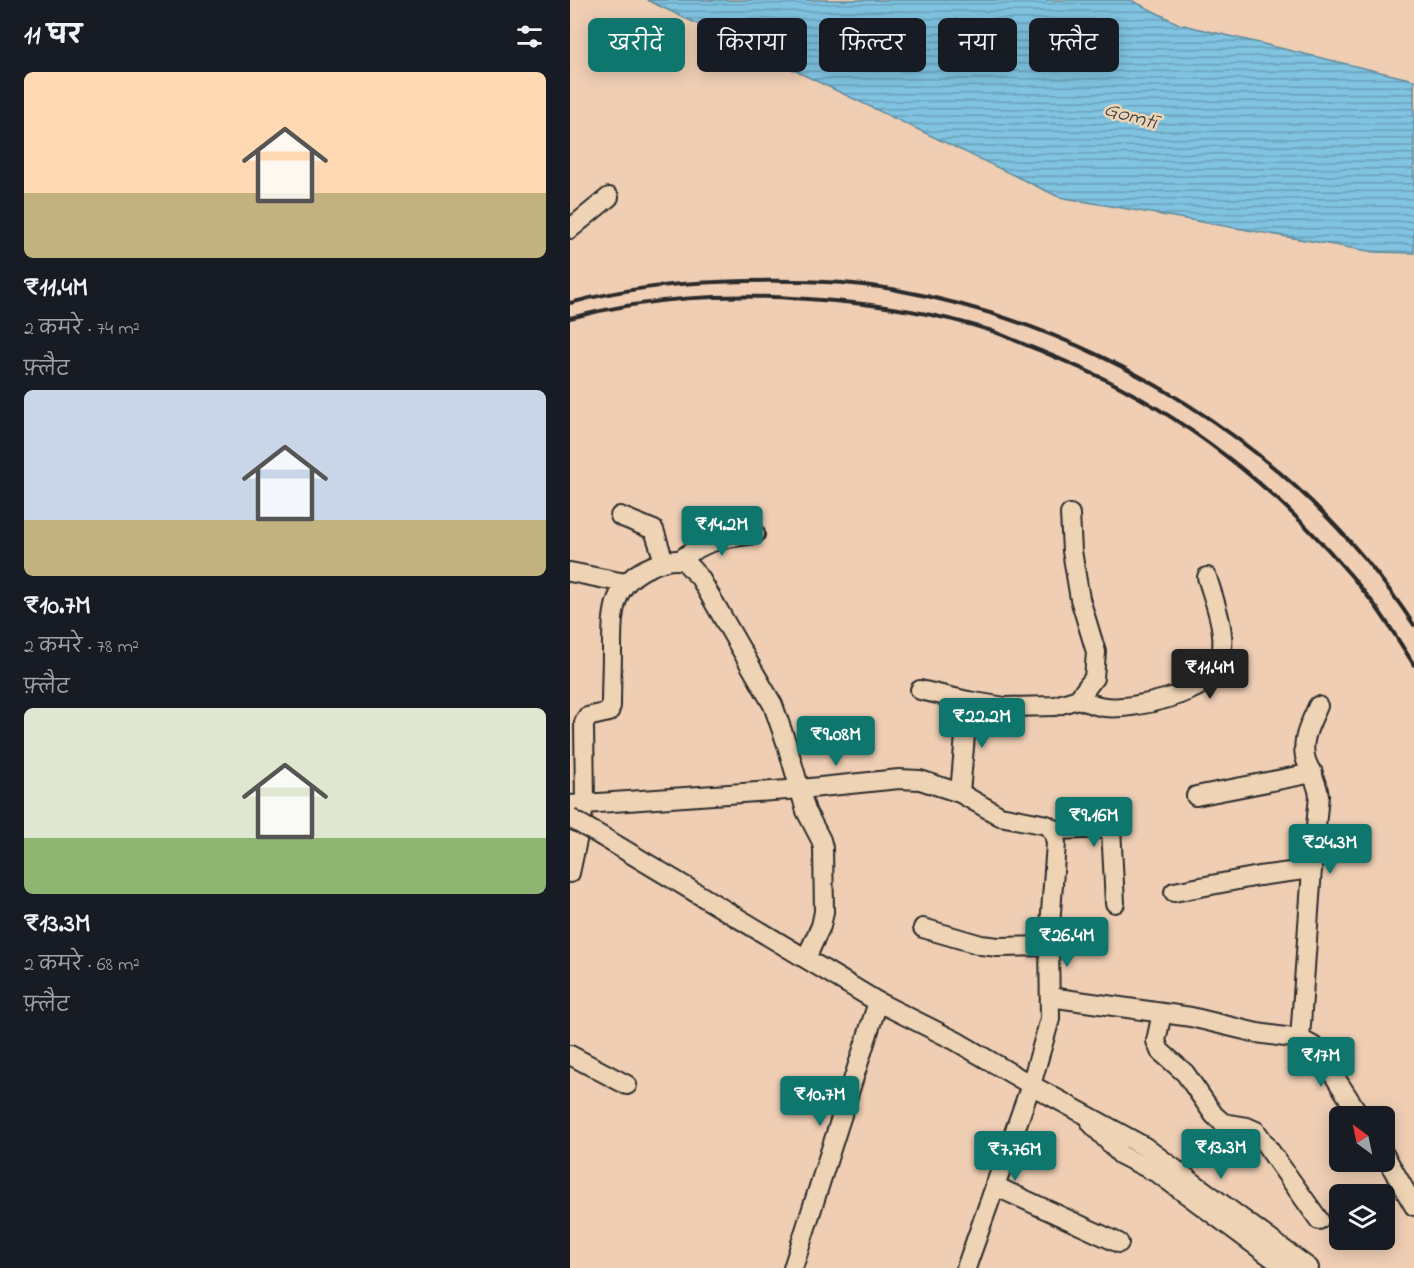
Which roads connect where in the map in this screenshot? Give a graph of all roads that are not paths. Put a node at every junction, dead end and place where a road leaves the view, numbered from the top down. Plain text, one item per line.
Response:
1 (609, 197) dead end
2 (570, 229) edge
3 (1070, 514) dead end
4 (620, 516) dead end
5 (755, 534) dead end
6 (672, 561) junction
7 (570, 572) edge
8 (1207, 577) dead end
9 (626, 583) junction
10 (920, 690) dead end
11 (1078, 699) junction
12 (968, 701) junction
13 (1318, 706) dead end
14 (1313, 773) junction
15 (801, 789) junction
16 (960, 792) junction
17 (1196, 796) dead end
18 (578, 804) edge
19 (570, 818) edge
20 (1051, 828) junction
21 (1312, 869) junction
22 (570, 873) edge
23 (1174, 892) dead end
24 (1115, 903) dead end
25 (923, 928) dead end
26 (1049, 946) junction
27 (806, 958) junction
28 (1050, 997) junction
29 (878, 1002) junction
30 (1162, 1013) junction
31 (1300, 1039) junction
32 (570, 1055) edge
33 (627, 1085) dead end
34 (1031, 1085) junction
35 (1354, 1106) edge
36 (1087, 1115) junction
37 (1394, 1172) edge
38 (995, 1186) junction
39 (1414, 1206) edge
40 (1319, 1220) dead end
41 (1119, 1243) dead end
42 (795, 1268) edge
43 (966, 1268) edge
44 (1286, 1268) edge
45 (1309, 1268) edge

1 - 2 street
3 - 11 street
4 - 6 street
5 - 6 street
6 - 9 street
6 - 15 street
7 - 9 street
8 - 11 street
9 - 18 street
10 - 12 street
11 - 12 street
12 - 16 street
13 - 14 street
14 - 17 street
14 - 21 street
15 - 16 street
15 - 18 street
15 - 27 street
16 - 20 street
18 - 22 street
19 - 27 street, bridge
20 - 24 street
20 - 26 street
21 - 23 street
21 - 31 street
25 - 26 street
26 - 28 street
27 - 29 street
28 - 30 street
28 - 34 street
29 - 34 street
29 - 42 street
30 - 31 street
30 - 40 street
31 - 35 street
32 - 33 street
34 - 36 street
34 - 38 street
36 - 44 street
36 - 45 street
37 - 39 street
38 - 41 street
38 - 43 street

